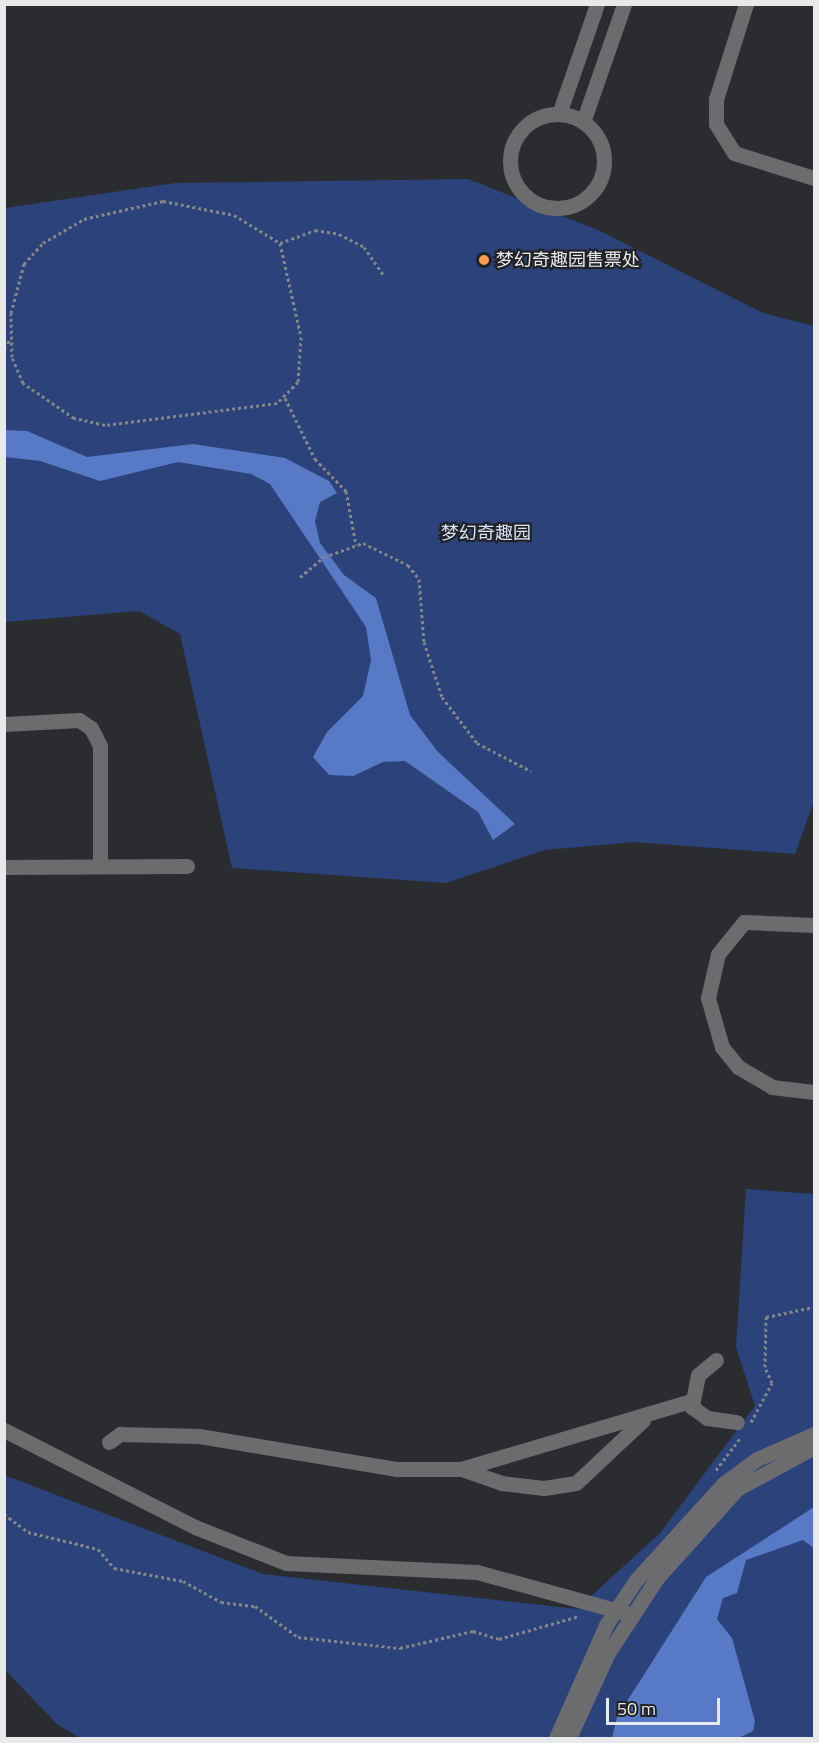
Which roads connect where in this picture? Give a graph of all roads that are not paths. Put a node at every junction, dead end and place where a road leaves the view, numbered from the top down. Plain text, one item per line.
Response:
1 (597, 4) edge
2 (624, 4) edge
3 (746, 4) edge
4 (559, 114) junction
5 (583, 122) junction
6 (814, 178) edge
7 (4, 724) edge
8 (100, 866) junction
9 (186, 866) dead end
10 (4, 867) edge
11 (814, 925) edge
12 (814, 1092) edge
13 (716, 1360) dead end
14 (691, 1401) junction
15 (644, 1419) junction
16 (743, 1426) road end
17 (4, 1430) edge
18 (814, 1434) edge
19 (109, 1442) dead end
20 (814, 1447) edge
21 (461, 1469) junction
22 (623, 1612) junction
23 (556, 1738) edge
24 (569, 1738) edge

1 - 4 street
2 - 5 street
3 - 6 street
4 - 5 street
4 - 5 street
7 - 8 street
8 - 9 street
8 - 10 street
11 - 12 street
13 - 14 street
14 - 15 street
14 - 16 street
15 - 21 street
15 - 21 street
17 - 22 street
18 - 22 street
19 - 21 street
20 - 22 street
22 - 23 street
22 - 24 street

